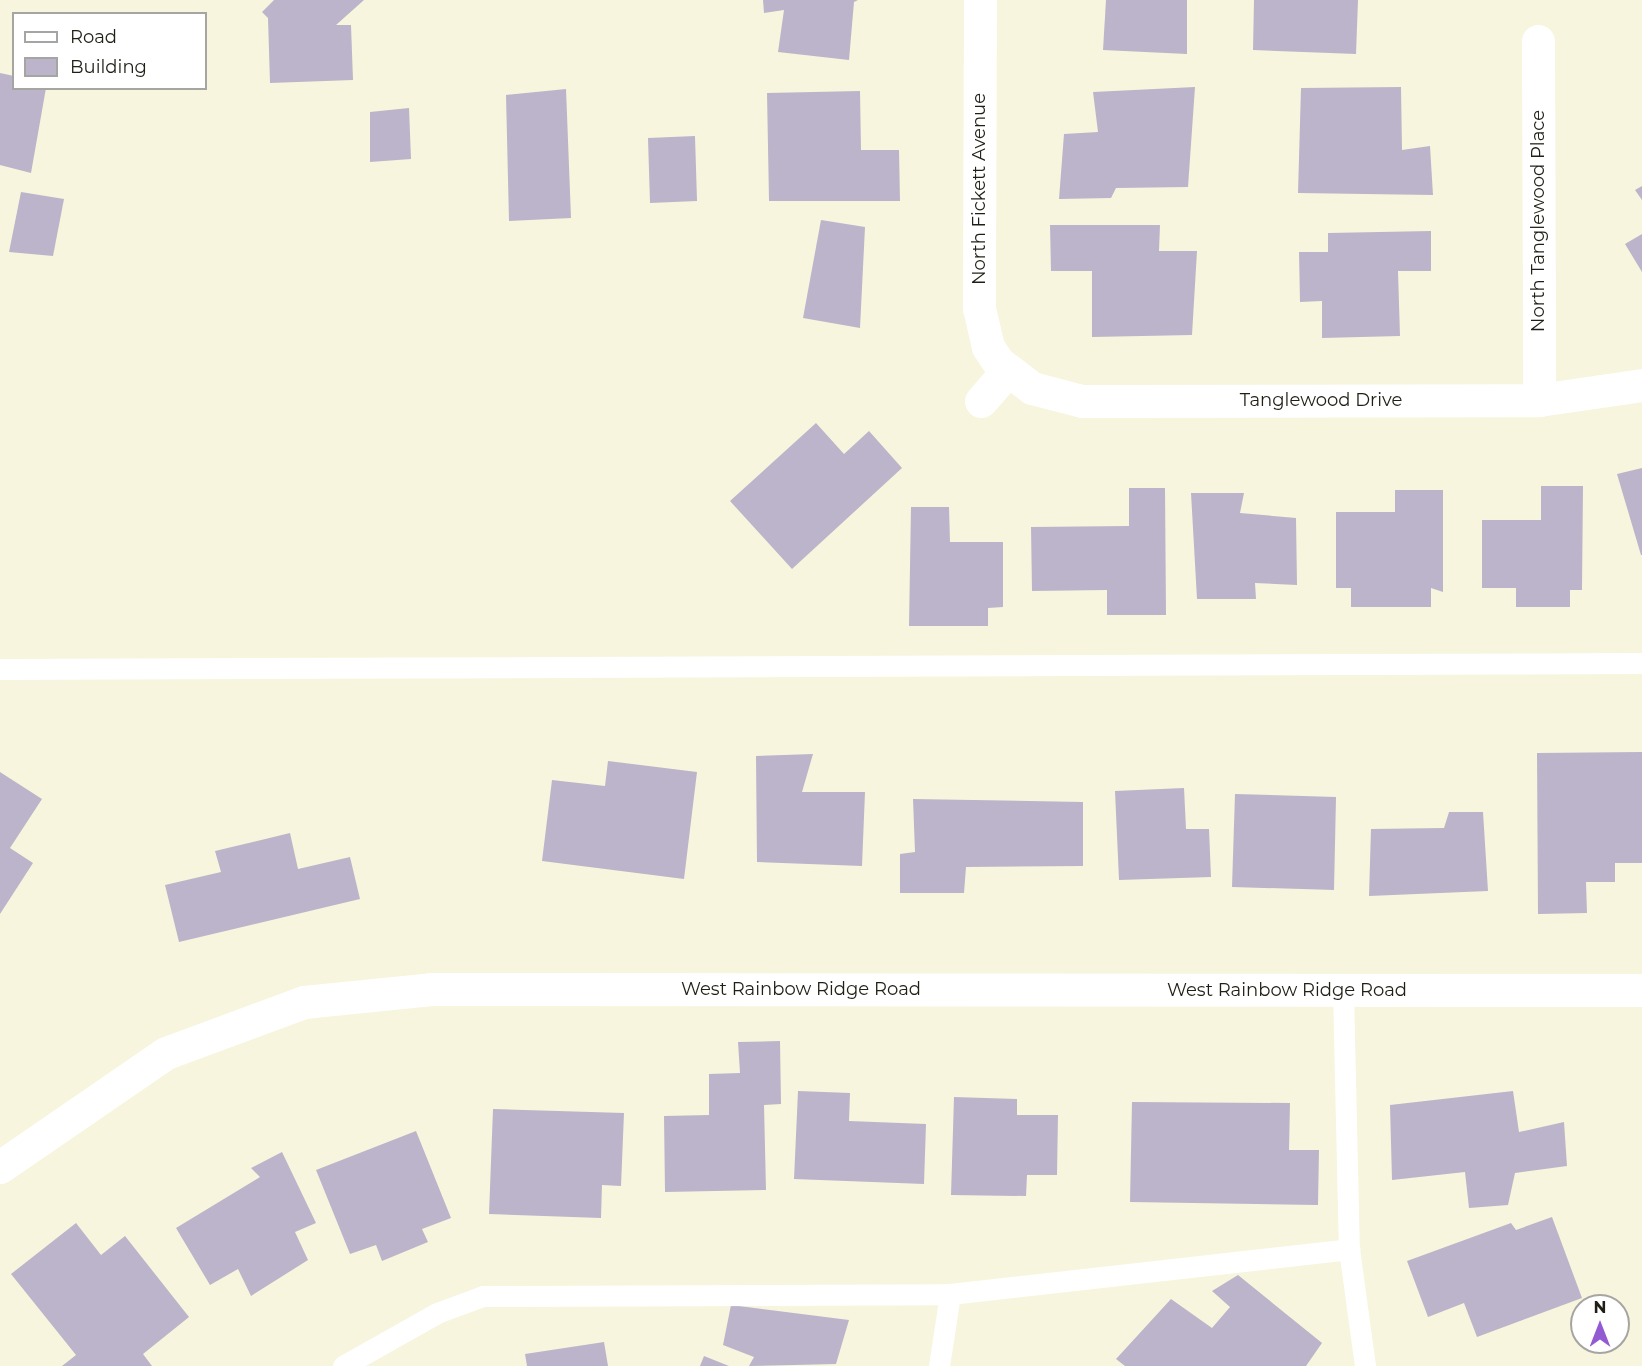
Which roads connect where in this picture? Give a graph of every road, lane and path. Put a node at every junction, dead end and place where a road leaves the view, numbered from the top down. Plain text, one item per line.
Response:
1 (980, 0) edge
2 (1538, 41) dead end
3 (1007, 371) junction
4 (1642, 385) edge
5 (1539, 400) junction
6 (981, 401) dead end
7 (1642, 663) edge
8 (0, 669) edge
9 (1343, 990) junction
10 (1642, 990) edge
11 (1, 1163) edge
12 (1349, 1249) junction
13 (950, 1294) junction
14 (343, 1366) edge
15 (939, 1366) edge
16 (1365, 1366) edge

1 - 3 street, North Fickett Avenue
2 - 5 street, North Tanglewood Place
3 - 5 street, Tanglewood Drive
3 - 6 street
4 - 5 street, Tanglewood Drive
7 - 8 lane
9 - 10 street, West Rainbow Ridge Road
9 - 11 street, West Rainbow Ridge Road
9 - 12 lane
12 - 13 lane
12 - 16 lane
13 - 14 lane
13 - 15 lane

